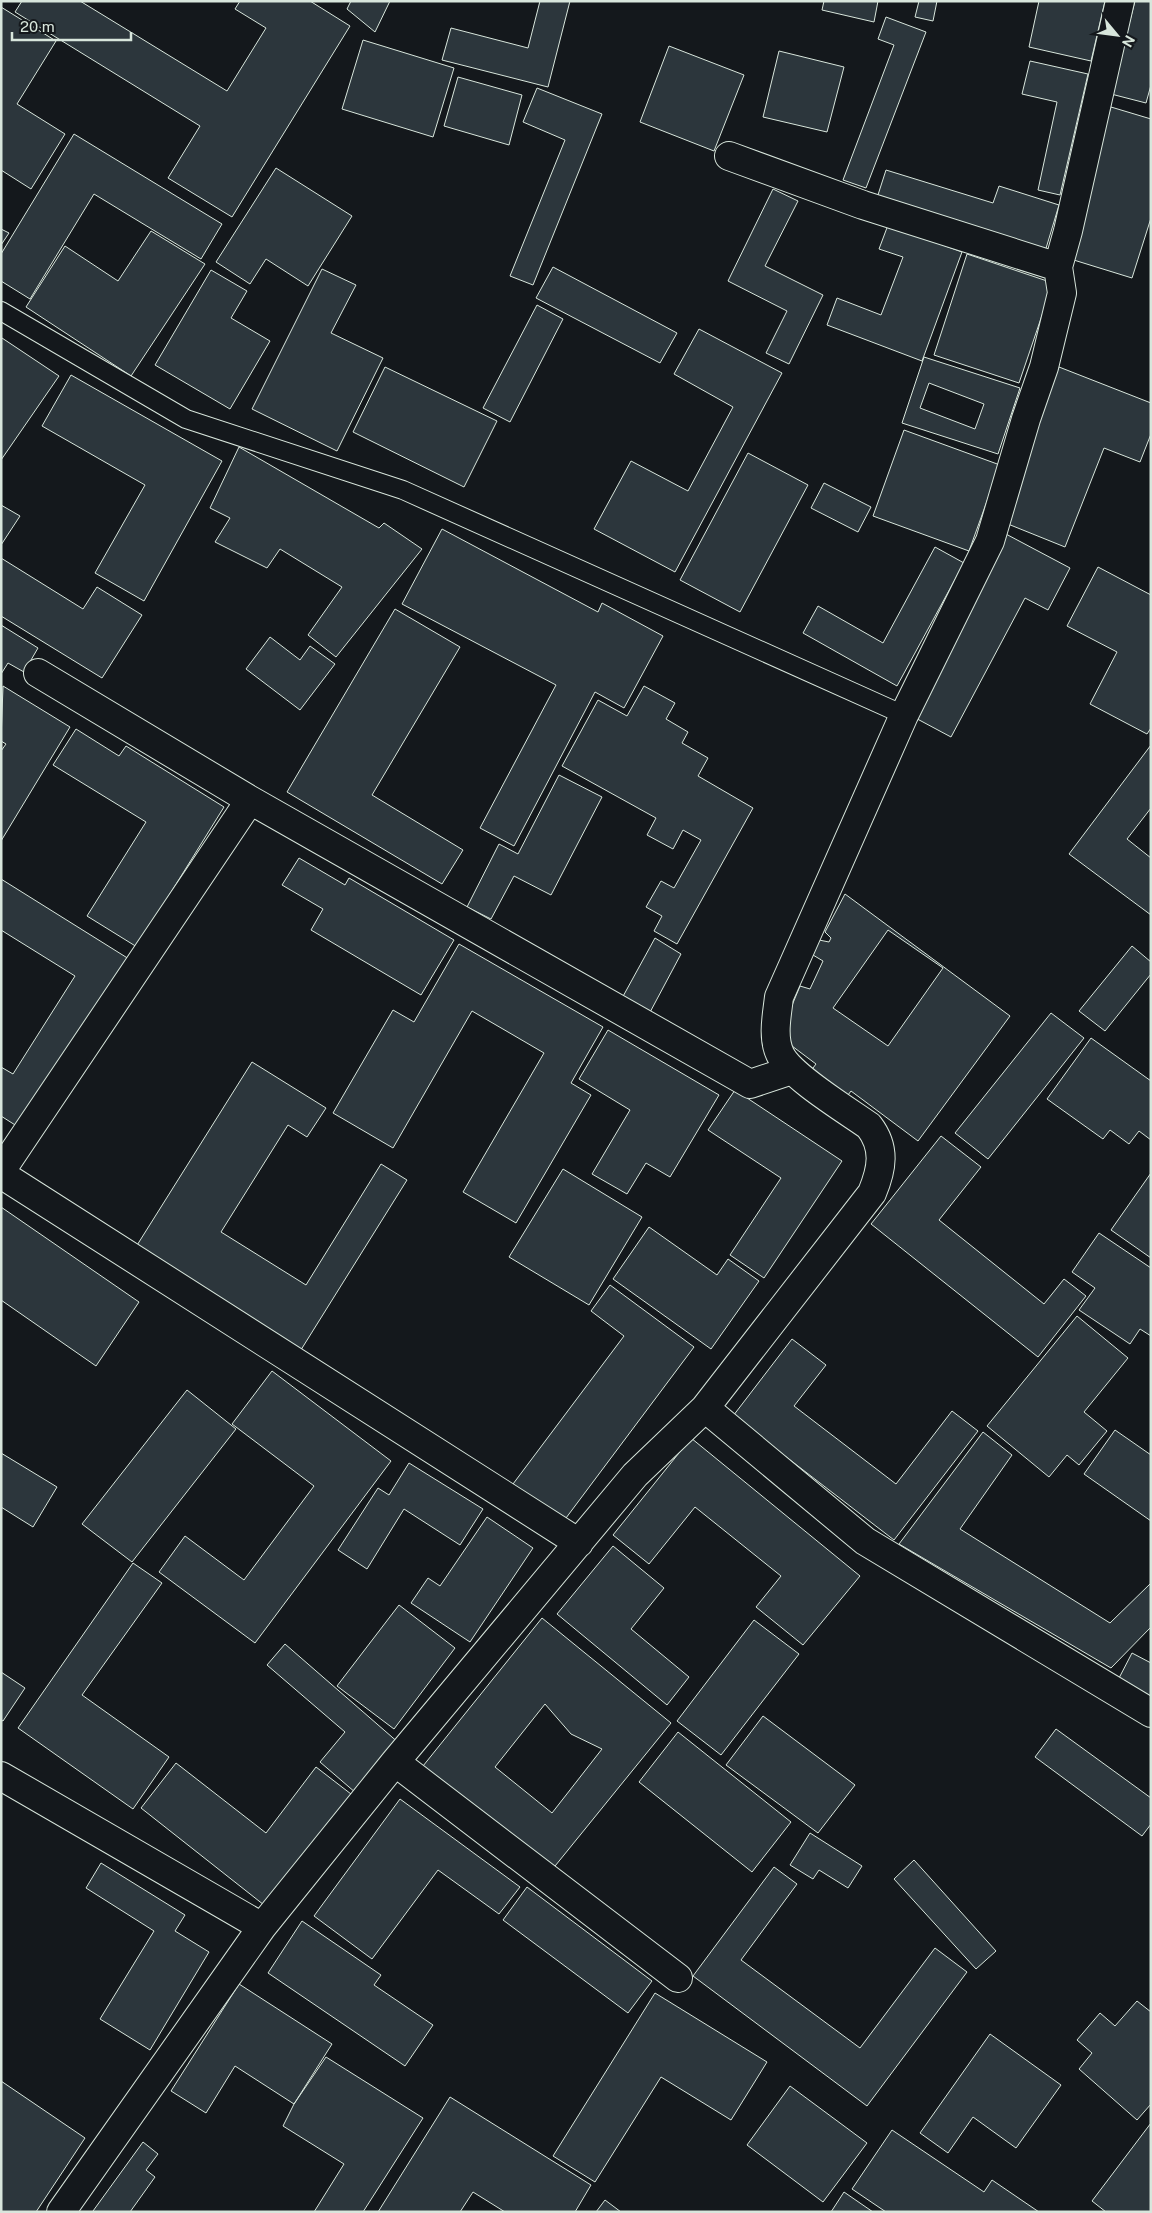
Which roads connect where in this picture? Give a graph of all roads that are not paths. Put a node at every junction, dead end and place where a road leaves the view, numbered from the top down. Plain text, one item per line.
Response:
1 (1120, 1) edge
2 (729, 156) dead end
3 (1058, 267) junction
4 (1, 311) edge
5 (38, 673) dead end
6 (904, 715) junction
7 (250, 800) junction
8 (792, 1070) junction
9 (1, 1173) edge
10 (705, 1408) junction
11 (579, 1543) junction
12 (1151, 1714) edge
13 (395, 1762) junction
14 (1, 1776) edge
15 (262, 1927) junction
16 (678, 1978) dead end
17 (61, 2212) edge

1 - 3 street
2 - 3 street
3 - 6 street
4 - 6 lane
5 - 7 street
6 - 8 street
7 - 8 street
7 - 9 street
8 - 10 street
9 - 11 street
10 - 11 street
10 - 12 street
11 - 13 street
13 - 15 street
13 - 16 street
14 - 15 street
15 - 17 street

